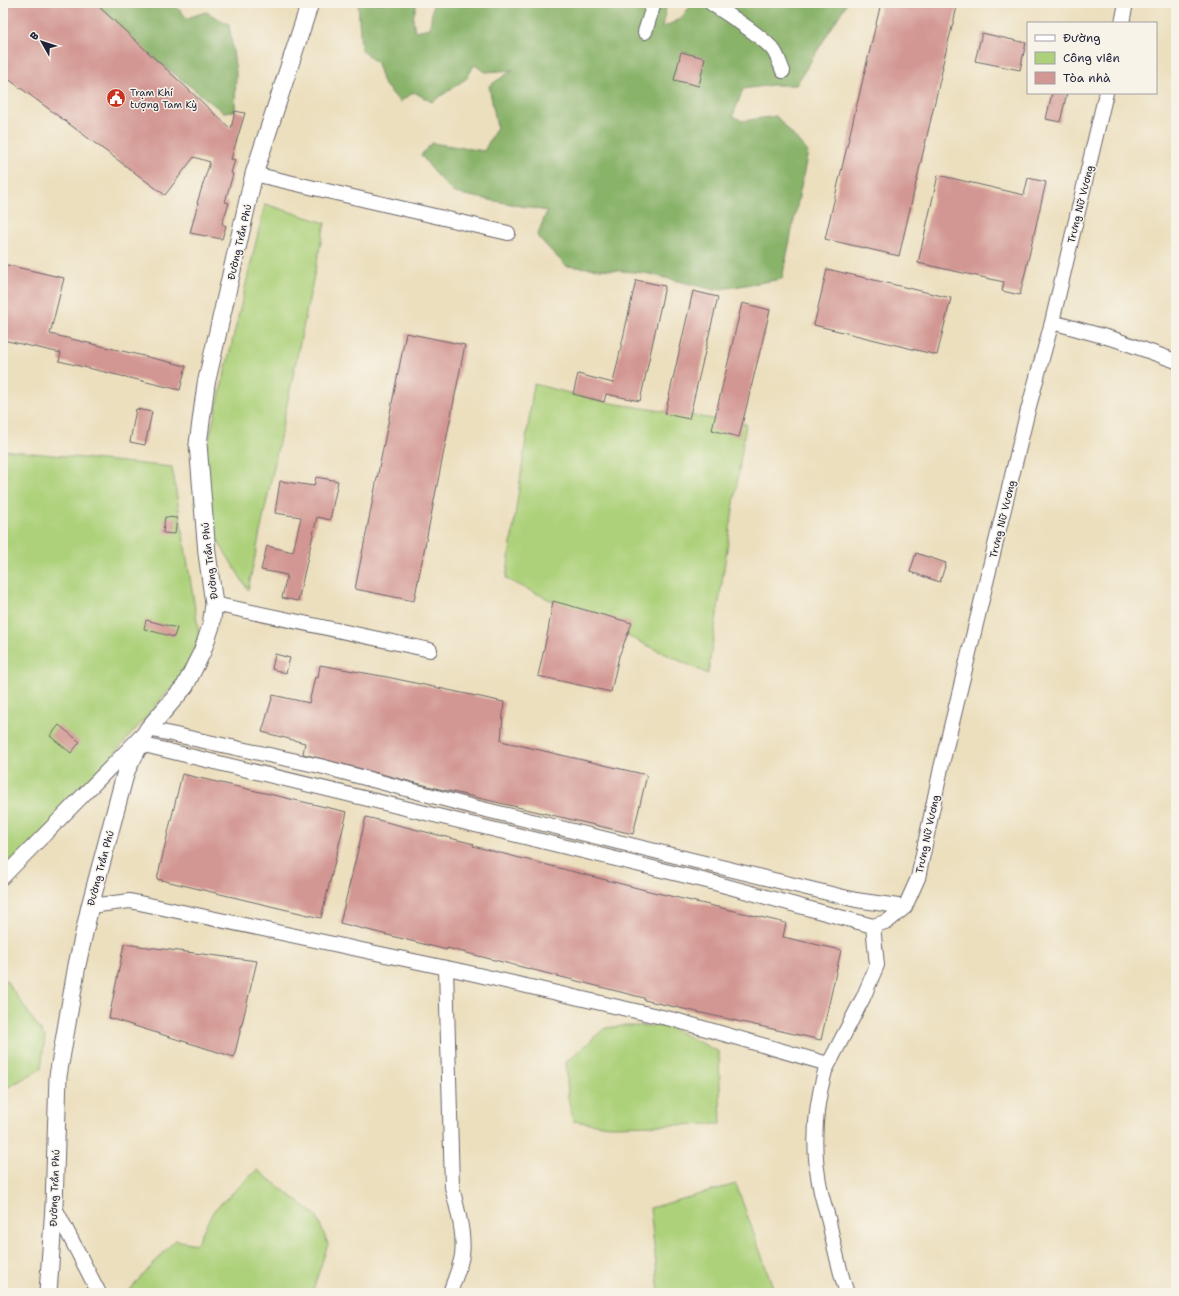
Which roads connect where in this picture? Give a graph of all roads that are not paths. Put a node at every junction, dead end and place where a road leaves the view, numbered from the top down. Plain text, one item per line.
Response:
1 (310, 3) edge
2 (654, 3) edge
3 (711, 3) edge
4 (1126, 3) edge
5 (1122, 22) edge
6 (645, 32) dead end
7 (783, 71) dead end
8 (1106, 94) edge
9 (254, 174) junction
10 (508, 233) dead end
11 (1052, 322) junction
12 (1176, 361) edge
13 (214, 604) junction
14 (430, 650) dead end
15 (148, 729) junction
16 (140, 744) junction
17 (3, 877) edge
18 (90, 906) junction
19 (905, 907) junction
20 (873, 926) junction
21 (446, 968) junction
22 (828, 1064) junction
23 (54, 1206) junction
24 (48, 1293) edge
25 (99, 1293) edge
26 (450, 1293) edge
27 (847, 1293) edge

1 - 9 main road, Đường Trần Phú
2 - 6 street
3 - 7 street
4 - 5 street
8 - 11 street, Trưng Nữ Vương
9 - 10 street
9 - 13 main road, Đường Trần Phú
11 - 12 street
11 - 19 street, Trưng Nữ Vương
13 - 14 street
13 - 15 main road, Đường Trần Phú
15 - 16 main road, Đường Trần Phú
15 - 17 street
15 - 19 street
16 - 18 main road, Đường Trần Phú
16 - 20 street
18 - 21 street
18 - 23 main road, Đường Trần Phú
19 - 20 street, Trưng Nữ Vương
20 - 22 street
21 - 22 street
21 - 26 street
22 - 27 street
23 - 24 main road, Đường Trần Phú
23 - 25 street

